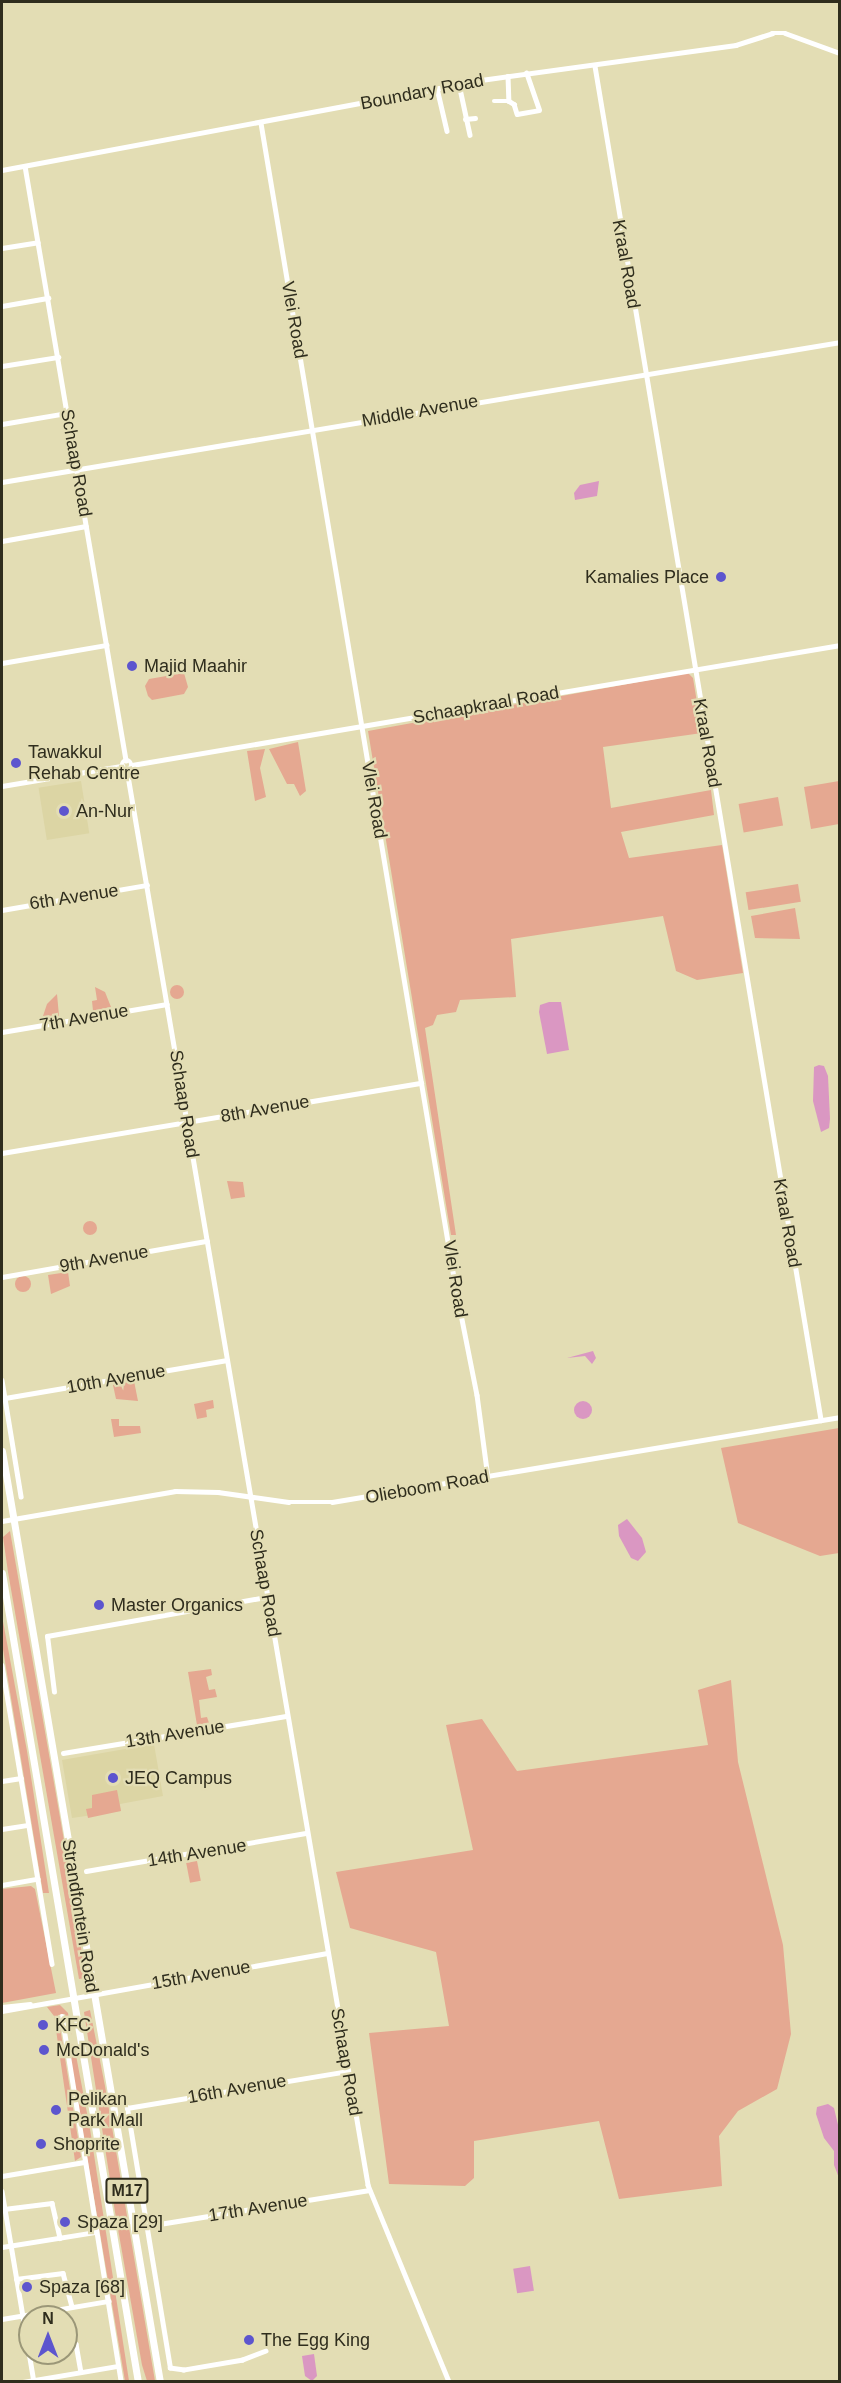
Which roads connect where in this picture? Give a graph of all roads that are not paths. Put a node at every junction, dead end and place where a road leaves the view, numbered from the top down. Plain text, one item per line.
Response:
1 (840, 53) edge
2 (595, 66) junction
3 (526, 73) junction
4 (508, 76) junction
5 (459, 84) junction
6 (437, 88) junction
7 (494, 101) dead end
8 (509, 101) junction
9 (475, 118) dead end
10 (465, 119) junction
11 (261, 123) junction
12 (447, 130) dead end
13 (470, 135) dead end
14 (25, 166) junction
15 (2, 170) edge
16 (38, 242) junction
17 (2, 248) edge
18 (48, 298) junction
19 (2, 306) edge
20 (840, 342) edge
21 (58, 357) junction
22 (2, 366) edge
23 (644, 374) junction
24 (67, 413) junction
25 (2, 424) edge
26 (313, 429) junction
27 (77, 470) junction
28 (2, 483) edge
29 (86, 526) junction
30 (2, 541) edge
31 (106, 645) junction
32 (840, 645) edge
33 (2, 663) edge
34 (694, 669) junction
35 (362, 726) junction
36 (126, 760) junction
37 (132, 765) junction
38 (122, 766) junction
39 (127, 770) junction
40 (2, 786) edge
41 (147, 885) junction
42 (2, 910) edge
43 (167, 1004) junction
44 (2, 1032) edge
45 (421, 1083) junction
46 (187, 1122) junction
47 (2, 1153) edge
48 (207, 1241) junction
49 (2, 1277) edge
50 (227, 1360) junction
51 (2, 1380) edge
52 (5, 1398) junction
53 (840, 1417) edge
54 (821, 1420) junction
55 (2, 1451) edge
56 (488, 1476) junction
57 (21, 1496) dead end
58 (250, 1497) junction
59 (13, 1519) junction
60 (2, 1521) edge
61 (2, 1573) edge
62 (267, 1597) junction
63 (2, 1665) edge
64 (54, 1692) dead end
65 (287, 1716) junction
66 (63, 1753) dead end
67 (21, 1778) junction
68 (2, 1781) edge
69 (28, 1825) junction
70 (2, 1829) edge
71 (307, 1833) junction
72 (86, 1871) dead end
73 (37, 1880) junction
74 (2, 1885) edge
75 (327, 1953) junction
76 (52, 1964) dead end
77 (93, 1994) junction
78 (75, 1997) junction
79 (42, 2004) junction
80 (2, 2007) edge
81 (2, 2011) edge
82 (62, 2016) dead end
83 (347, 2071) junction
84 (84, 2162) junction
85 (2, 2176) edge
86 (369, 2190) junction
87 (2, 2191) edge
88 (4, 2209) junction
89 (147, 2226) junction
90 (96, 2232) junction
91 (60, 2238) junction
92 (11, 2246) junction
93 (2, 2247) edge
94 (16, 2279) junction
95 (108, 2301) junction
96 (20, 2305) edge
97 (72, 2305) edge
98 (78, 2305) edge
99 (18, 2316) edge
100 (2, 2319) edge
101 (266, 2351) dead end
102 (78, 2355) edge
103 (31, 2365) edge
104 (118, 2366) junction
105 (81, 2372) junction
106 (33, 2381) edge
107 (22, 2382) edge
108 (121, 2382) edge
109 (138, 2382) edge
110 (160, 2382) edge
111 (449, 2382) edge

1 - 2 street, Boundary Road
2 - 3 street, Boundary Road
2 - 23 street, Kraal Road
3 - 4 street, Boundary Road
3 - 8 street
4 - 5 street, Boundary Road
4 - 8 street
5 - 6 street, Boundary Road
5 - 10 street
6 - 11 street, Boundary Road
6 - 12 street
7 - 8 street
9 - 10 street
10 - 13 street
11 - 14 street, Boundary Road
11 - 26 street, Vlei Road
14 - 15 street, Boundary Road
14 - 16 street, Schaap Road
16 - 17 street
16 - 18 street, Schaap Road
18 - 19 street
18 - 21 street, Schaap Road
20 - 23 street, Middle Avenue
21 - 22 street
21 - 24 street, Schaap Road
23 - 26 street, Middle Avenue
23 - 34 street, Kraal Road
24 - 25 street
24 - 27 street, Schaap Road
26 - 27 street, Middle Avenue
26 - 35 street, Vlei Road
27 - 28 street, Middle Avenue
27 - 29 street, Schaap Road
29 - 30 street
29 - 31 street, Schaap Road
31 - 33 street
31 - 36 street, Schaap Road
32 - 34 street, Schaapkraal Road
34 - 35 street, Schaapkraal Road
34 - 54 street, Kraal Road
35 - 37 street, Schaapkraal Road
35 - 45 street, Vlei Road
36 - 37 street
36 - 38 street
37 - 39 street
38 - 39 street
38 - 40 street
39 - 41 street, Schaap Road
41 - 42 street, 6th Avenue
41 - 43 street, Schaap Road
43 - 44 street, 7th Avenue
43 - 46 street, Schaap Road
45 - 46 street, 8th Avenue
45 - 56 street, Vlei Road
46 - 47 street, 8th Avenue
46 - 48 street, Schaap Road
48 - 49 street, 9th Avenue
48 - 50 street, Schaap Road
50 - 52 street, 10th Avenue
50 - 58 street, Schaap Road
51 - 52 street
52 - 57 street
53 - 54 street, Olieboom Road
54 - 56 street, Olieboom Road
55 - 59 main road, Strandfontein Road / M17
56 - 58 street, Olieboom Road
58 - 59 street, Olieboom Road
58 - 62 street, Schaap Road
59 - 60 street, Olieboom Road
59 - 77 main road, Strandfontein Road / M17
61 - 78 main road, Strandfontein Road / M17
62 - 64 street
62 - 65 street, Schaap Road
63 - 67 street, Strandfontein Road
65 - 66 street, 13th Avenue
65 - 71 street, Schaap Road
67 - 68 street
67 - 69 street, Strandfontein Road
69 - 70 street
69 - 73 street, Strandfontein Road
71 - 72 street, 14th Avenue
71 - 75 street, Schaap Road
73 - 74 street
73 - 76 street, Strandfontein Road
75 - 77 street, 15th Avenue
75 - 83 street, Schaap Road
77 - 78 street, 15th Avenue
77 - 110 main road, Strandfontein Road / M17
78 - 79 street, 15th Avenue
78 - 109 main road, Strandfontein Road / M17
79 - 80 street
79 - 81 street
82 - 84 street
83 - 86 street, Schaap Road
83 - 89 street, 16th Avenue
84 - 85 street
84 - 90 street
86 - 89 street, 17th Avenue
86 - 111 street, Schaap Road
87 - 88 street
88 - 91 street
88 - 92 street
89 - 101 street
90 - 91 street
90 - 95 street
91 - 92 street
92 - 93 street
92 - 94 street
94 - 96 street
94 - 97 street
95 - 98 street
95 - 104 street
99 - 100 street
102 - 105 street
103 - 106 street
104 - 105 street
104 - 108 street
105 - 106 street
106 - 107 street

